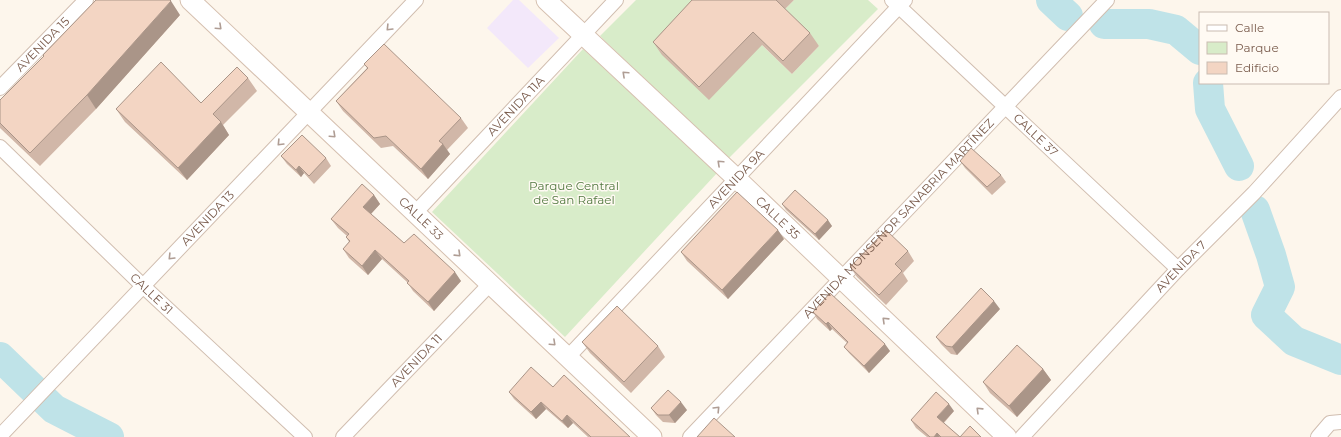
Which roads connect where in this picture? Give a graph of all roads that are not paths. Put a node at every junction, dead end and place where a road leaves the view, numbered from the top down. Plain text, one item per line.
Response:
1 (86, 0) edge
2 (190, 0) edge
3 (416, 0) edge
4 (546, 0) edge
5 (616, 0) edge
6 (1107, 0) edge
7 (899, 2) edge
8 (583, 35) junction
9 (0, 88) edge
10 (1341, 97) edge
11 (1006, 107) junction
12 (309, 112) junction
13 (0, 148) edge
14 (736, 178) junction
15 (415, 213) junction
16 (1178, 269) junction
17 (842, 279) junction
18 (490, 284) junction
19 (144, 287) junction
20 (568, 357) junction
21 (1341, 422) edge
22 (0, 436) edge
23 (305, 437) edge
24 (343, 437) edge
25 (652, 437) edge
26 (690, 437) edge
27 (1007, 437) edge
28 (1022, 437) edge
29 (1318, 437) edge

1 - 9 street, AVENIDA 15
2 -> 12 main road, CALLE 33
3 -> 12 street, AVENIDA 13
4 - 8 main road, CALLE 35
5 - 8 street, AVENIDA 11A
6 - 11 street, AVENIDA MONSEÑOR SANABRIA MARTÍNEZ
7 - 11 street, CALLE 37
7 - 14 street, AVENIDA 9A
14 -> 8 main road, CALLE 35
8 - 15 street, AVENIDA 11A
10 - 16 street, AVENIDA 7
11 - 16 street, CALLE 37
11 - 17 street, AVENIDA MONSEÑOR SANABRIA MARTÍNEZ
12 -> 15 main road, CALLE 33
12 -> 19 street, AVENIDA 13
13 - 19 street, CALLE 31
14 - 17 main road, CALLE 35
14 - 20 street, AVENIDA 9A
15 -> 18 main road, CALLE 33
16 - 28 street, AVENIDA 7
26 -> 17 street, AVENIDA MONSEÑOR SANABRIA MARTÍNEZ
27 -> 17 main road, CALLE 35
18 -> 20 main road, CALLE 33
18 - 24 street, AVENIDA 11
19 - 22 street, AVENIDA 13
19 - 23 street, CALLE 31
20 - 25 main road, CALLE 33
21 - 29 street

